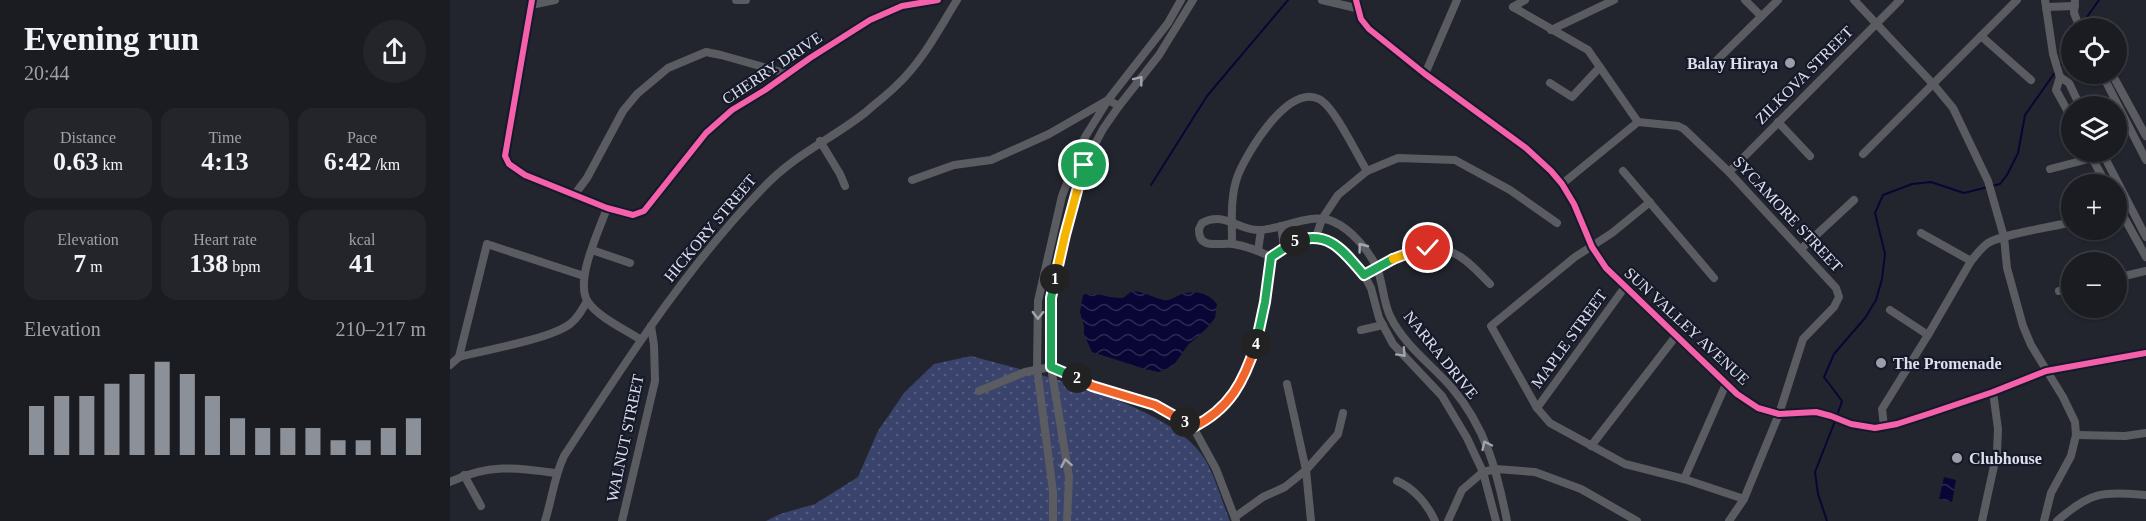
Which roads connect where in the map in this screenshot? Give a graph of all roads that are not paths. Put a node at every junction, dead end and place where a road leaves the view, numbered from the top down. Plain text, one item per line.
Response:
1 (555, 0) edge
2 (736, 0) edge
3 (747, 0) edge
4 (938, 0) edge
5 (957, 0) edge
6 (1181, 0) edge
7 (1193, 0) edge
8 (1323, 0) edge
9 (1525, 0) edge
10 (1614, 0) edge
11 (1745, 0) edge
12 (1778, 0) edge
13 (1854, 0) edge
14 (1900, 0) edge
15 (2018, 0) edge
16 (532, 2) edge
17 (1454, 2) edge
18 (1515, 3) edge
19 (2075, 3) edge
20 (1356, 4) edge
21 (2045, 4) edge
22 (1761, 16) junction
23 (2076, 18) edge
24 (1877, 22) junction
25 (1551, 30) junction
26 (1981, 36) junction
27 (1717, 60) dead end
28 (1600, 67) junction
29 (788, 74) junction
30 (1425, 74) junction
31 (2059, 75) junction
32 (2031, 80) dead end
33 (1550, 83) dead end
34 (2107, 84) edge
35 (2117, 84) edge
36 (1934, 85) junction
37 (2075, 96) edge
38 (2061, 99) edge
39 (1108, 100) junction
40 (1119, 106) junction
41 (1638, 122) junction
42 (1778, 122) junction
43 (2146, 136) edge
44 (820, 141) junction
45 (1863, 154) dead end
46 (1810, 156) dead end
47 (2146, 160) edge
48 (2070, 162) edge
49 (2107, 162) edge
50 (2050, 169) dead end
51 (1367, 171) junction
52 (1623, 171) dead end
53 (1729, 172) junction
54 (912, 180) dead end
55 (1562, 184) junction
56 (844, 186) dead end
57 (575, 195) junction
58 (1854, 200) dead end
59 (1650, 202) junction
60 (607, 208) junction
61 (2127, 208) edge
62 (2130, 208) junction
63 (1322, 219) junction
64 (1232, 221) junction
65 (1557, 223) dead end
66 (2061, 224) edge
67 (2127, 224) edge
68 (1281, 226) junction
69 (1261, 230) junction
70 (1921, 233) dead end
71 (1316, 237) junction
72 (2004, 237) junction
73 (2146, 237) edge
74 (1232, 243) junction
75 (1284, 247) junction
76 (1592, 247) junction
77 (1801, 249) junction
78 (592, 250) junction
79 (1258, 250) junction
80 (1271, 257) junction
81 (2146, 257) edge
82 (1971, 261) junction
83 (630, 263) dead end
84 (1377, 268) junction
85 (2146, 272) edge
86 (1364, 275) junction
87 (584, 276) junction
88 (2127, 276) edge
89 (1714, 278) dead end
90 (1490, 284) dead end
91 (1625, 287) junction
92 (587, 301) junction
93 (1890, 310) dead end
94 (1383, 325) junction
95 (651, 326) junction
96 (1361, 330) dead end
97 (1928, 335) junction
98 (1676, 336) junction
99 (641, 340) junction
100 (2146, 353) edge
101 (459, 357) junction
102 (450, 365) edge
103 (1051, 367) junction
104 (1037, 368) junction
105 (2046, 371) junction
106 (1287, 384) dead end
107 (1726, 384) junction
108 (979, 391) dead end
109 (1993, 392) junction
110 (1537, 408) junction
111 (1343, 413) dead end
112 (1779, 414) junction
113 (1884, 426) junction
114 (1193, 427) junction
115 (2146, 433) edge
116 (2076, 435) junction
117 (1591, 446) junction
118 (1496, 469) junction
119 (1306, 470) junction
120 (1483, 472) junction
121 (555, 473) junction
122 (464, 475) junction
123 (1684, 479) junction
124 (1397, 481) dead end
125 (450, 482) edge
126 (2146, 495) edge
127 (1744, 499) junction
128 (481, 506) dead end
129 (1235, 519) edge
130 (545, 521) edge
131 (622, 521) edge
132 (1053, 521) edge
133 (1067, 521) edge
134 (1311, 521) edge
135 (1435, 521) edge
136 (1448, 521) edge
137 (1496, 521) edge
138 (1507, 521) edge
139 (1637, 521) edge
140 (1729, 521) edge
141 (1982, 521) edge
142 (2044, 521) edge
143 (2057, 521) edge

1 - 16 street
2 - 3 street
4 - 29 street, CHERRY DRIVE
5 - 44 street, HICKORY STREET
6 - 39 street
40 -> 7 street
8 - 20 street
9 - 18 street
10 - 25 street
11 - 22 street
12 - 22 street
13 - 24 street
14 - 24 street, ZILKOVA STREET
15 - 26 street
16 - 57 street, CHERRY DRIVE
17 - 30 street
18 - 25 street
19 - 21 street
19 - 23 street
20 - 30 street, SUN VALLEY AVENUE
21 - 31 street
22 - 27 street
24 - 36 street
24 - 42 street, ZILKOVA STREET
25 - 28 street
26 - 32 street
26 - 36 street
28 - 33 street
28 - 41 street
29 - 57 street
29 - 60 street, CHERRY DRIVE
30 - 55 street, SUN VALLEY AVENUE
31 - 37 street
31 - 38 street
34 - 47 street
35 - 43 street
36 - 45 street
36 - 72 street
39 - 40 street
39 - 54 street
39 -> 104 street
40 - 103 street
41 - 53 street, SYCAMORE STREET
41 - 55 street
42 - 46 street
42 - 53 street, ZILKOVA STREET
44 - 56 street
44 - 95 street, HICKORY STREET
48 - 50 street
49 - 62 street
51 - 63 street
51 - 64 street
51 - 65 street
52 - 59 street
53 - 77 street, SYCAMORE STREET
55 - 76 street, SUN VALLEY AVENUE
57 - 60 street, CHERRY DRIVE
58 - 77 street
59 - 76 street
59 - 89 street
60 - 78 street
61 - 62 street
62 - 73 street
63 - 68 street
63 - 71 street
84 -> 63 street, NARRA DRIVE
64 - 69 street
64 - 74 street
64 - 74 street
66 - 72 street
67 - 81 street
68 - 69 street
68 - 75 street
69 - 79 street
70 - 82 street
71 - 75 street
71 - 86 street, NARRA DRIVE
72 - 82 street
72 - 105 street
74 - 79 street
75 - 80 street
76 - 91 street, SUN VALLEY AVENUE
76 - 110 street
77 - 112 street, SYCAMORE STREET
78 - 83 street
78 - 87 street
79 - 80 street
80 - 114 street
82 - 97 street
84 - 86 street
84 - 90 street
118 -> 84 street, NARRA DRIVE
85 - 88 street
86 - 94 street, NARRA DRIVE
87 - 92 street
87 - 101 street
91 - 98 street, SUN VALLEY AVENUE
91 - 110 street, MAPLE STREET
92 - 99 street
92 - 101 street
93 - 97 street
94 - 96 street
94 -> 120 street, NARRA DRIVE
95 - 99 street, HICKORY STREET
95 - 131 street, WALNUT STREET
97 - 113 street
98 - 107 street, SUN VALLEY AVENUE
98 - 117 street
99 - 121 street, HICKORY STREET
100 - 105 street, SUN VALLEY AVENUE
101 - 102 street
103 - 104 street
103 - 114 street
133 -> 103 street
104 - 108 street
104 - 132 street
105 - 109 street, SUN VALLEY AVENUE
105 - 116 street
106 - 119 street
107 - 112 street, SUN VALLEY AVENUE
107 - 123 street
109 - 113 street, SUN VALLEY AVENUE
109 - 141 street
110 - 117 street
111 - 119 street
112 - 113 street, SUN VALLEY AVENUE
112 - 127 street, SYCAMORE STREET
114 - 129 street
115 - 116 street
116 - 142 street
117 - 123 street
118 - 120 street
118 - 138 street, NARRA DRIVE
118 - 139 street
119 - 129 street
119 - 134 street
120 - 136 street
120 - 137 street, NARRA DRIVE
121 - 122 street
121 - 130 street, HICKORY STREET
122 - 125 street
122 - 128 street
123 - 127 street
124 - 135 street
126 - 143 street
127 - 140 street, SYCAMORE STREET

